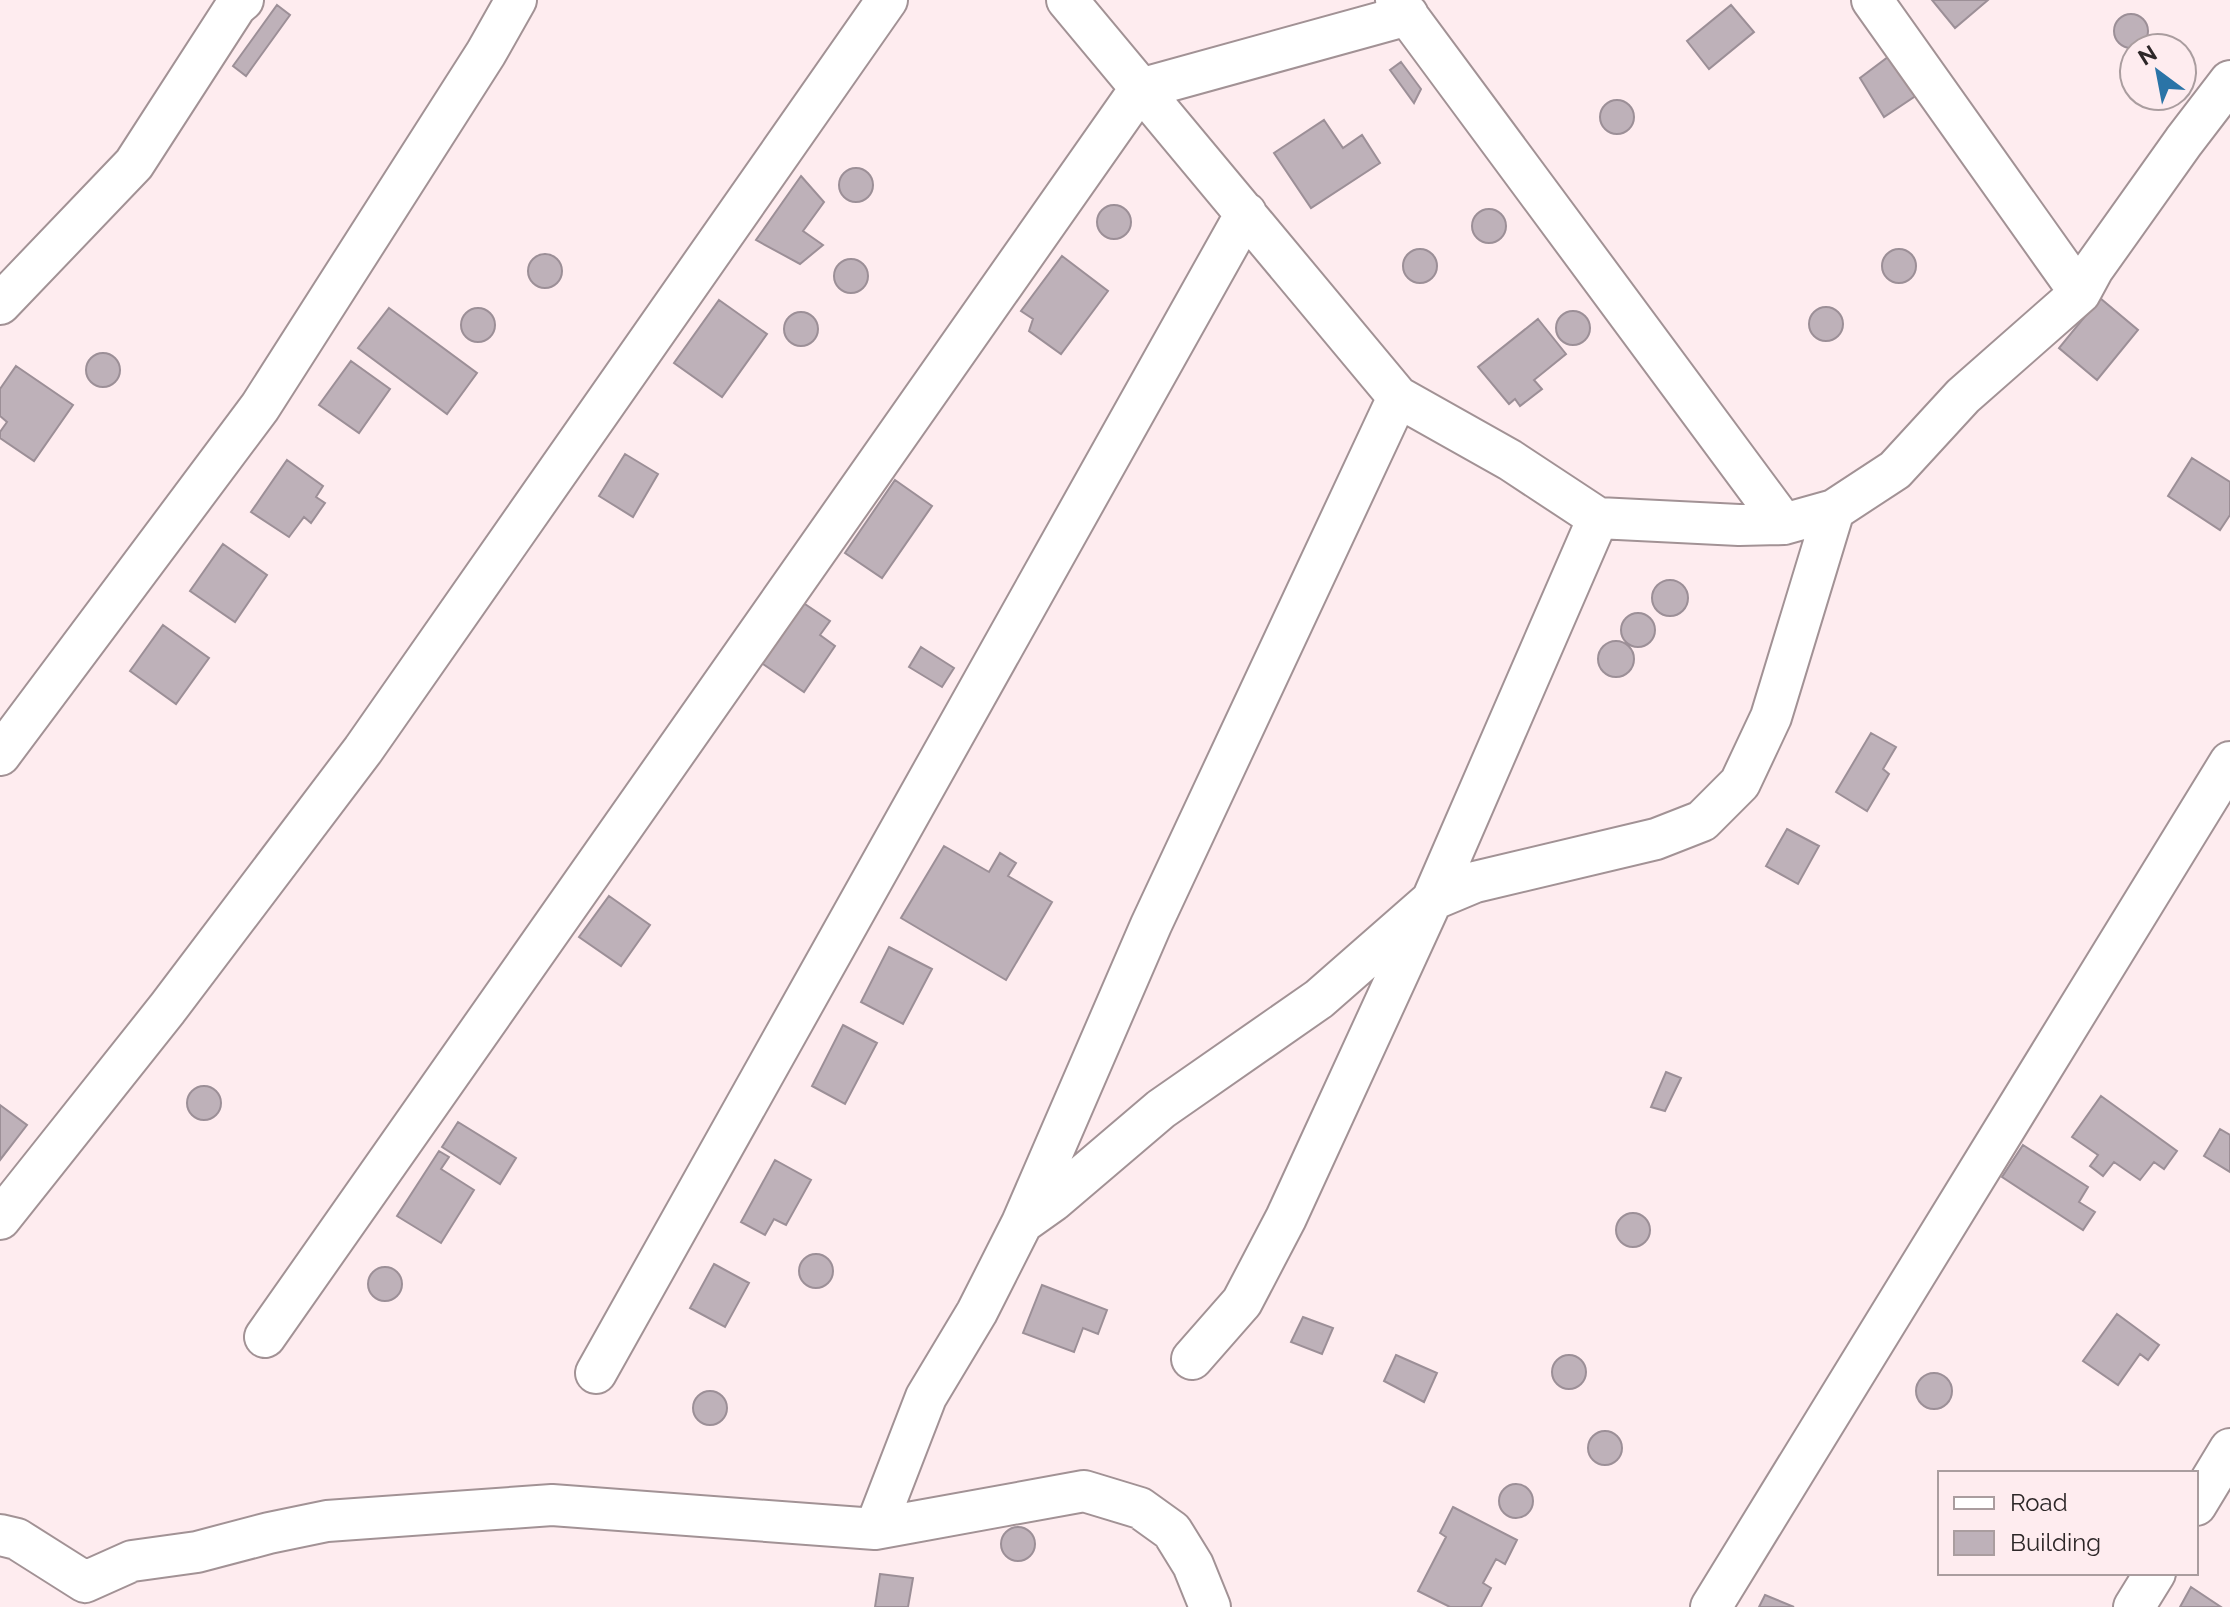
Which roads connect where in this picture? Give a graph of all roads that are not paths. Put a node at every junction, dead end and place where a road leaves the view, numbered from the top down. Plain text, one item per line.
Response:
1 (243, 0) edge
2 (516, 0) edge
3 (887, 0) edge
4 (1067, 0) edge
5 (1872, 0) edge
6 (1402, 8) edge
7 (2230, 81) edge
8 (1140, 89) junction
9 (1246, 213) junction
10 (2080, 293) junction
11 (0, 304) edge
12 (1398, 397) junction
13 (1834, 510) junction
14 (1598, 518) junction
15 (1784, 524) junction
16 (0, 755) edge
17 (2230, 762) edge
18 (1432, 900) junction
19 (0, 1219) edge
20 (1022, 1223) junction
21 (265, 1337) dead end
22 (1192, 1359) dead end
23 (596, 1373) dead end
24 (2230, 1449) edge
25 (2198, 1502) edge
26 (875, 1529) junction
27 (0, 1535) edge
28 (2154, 1575) edge
29 (1210, 1607) edge
30 (1711, 1607) edge
31 (2134, 1607) edge

1 - 11 street
2 - 16 street
3 - 19 street
4 - 8 street
5 - 10 street
6 - 8 street
6 - 15 street
7 - 10 street
8 - 9 street
8 - 21 street
9 - 12 street
9 - 23 street
10 - 13 street
12 - 14 street
12 - 20 street
13 - 15 street
13 - 18 street
14 - 15 street
14 - 18 street
17 - 30 street
18 - 20 street
18 - 22 street
20 - 26 street
24 - 25 street
26 - 27 street
26 - 29 street
28 - 31 street

